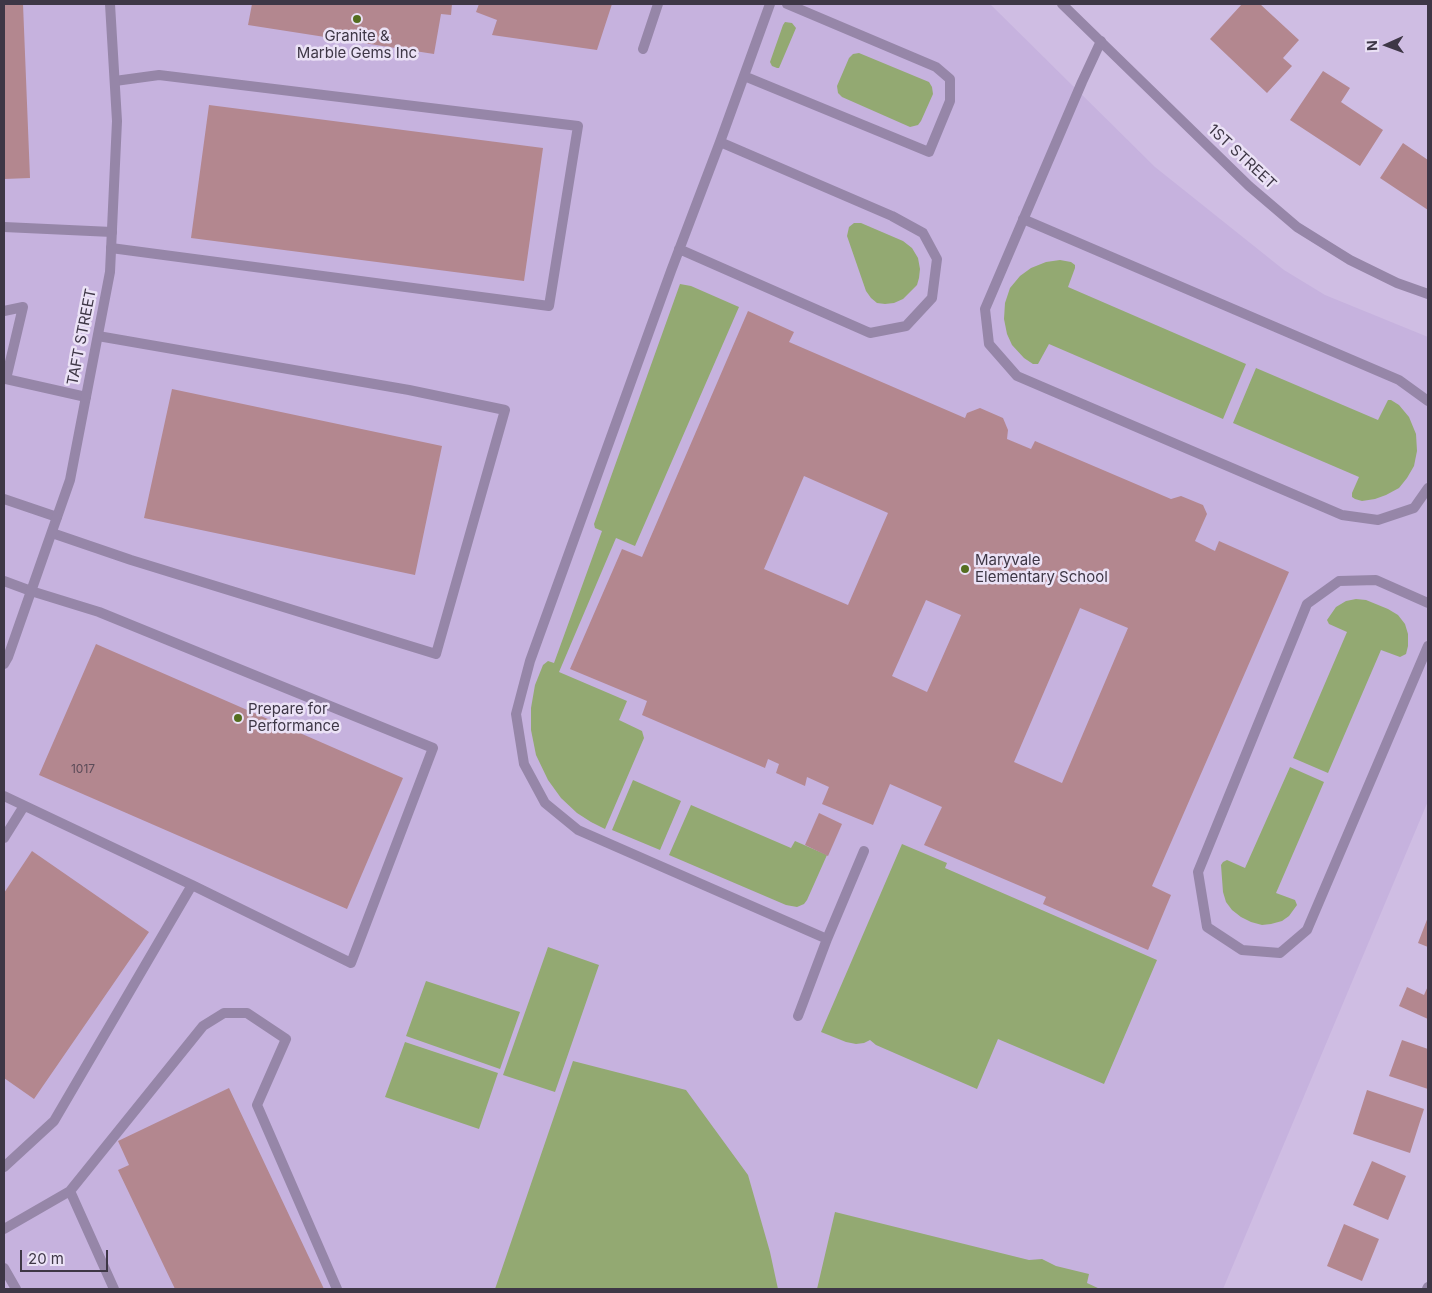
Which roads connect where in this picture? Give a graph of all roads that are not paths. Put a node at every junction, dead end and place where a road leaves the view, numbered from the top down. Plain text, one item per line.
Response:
1 (110, 4) edge
2 (658, 4) edge
3 (770, 4) edge
4 (787, 4) edge
5 (1062, 4) edge
6 (1101, 42) junction
7 (643, 49) dead end
8 (744, 76) junction
9 (115, 80) junction
10 (720, 142) junction
11 (1023, 219) junction
12 (4, 227) edge
13 (112, 232) junction
14 (111, 248) junction
15 (679, 249) junction
16 (1428, 294) edge
17 (4, 311) edge
18 (98, 336) junction
19 (5, 382) edge
20 (86, 397) junction
21 (1428, 401) edge
22 (1428, 488) edge
23 (4, 499) edge
24 (57, 517) junction
25 (52, 533) junction
26 (4, 581) edge
27 (31, 591) junction
28 (1428, 603) edge
29 (1428, 646) edge
30 (4, 664) edge
31 (4, 796) edge
32 (24, 806) junction
33 (4, 838) edge
34 (864, 851) dead end
35 (192, 885) junction
36 (827, 939) junction
37 (798, 1016) dead end
38 (4, 1167) edge
39 (70, 1191) junction
40 (4, 1228) edge
41 (4, 1268) edge
42 (16, 1289) edge
43 (114, 1289) edge
44 (337, 1289) edge

1 - 9 street, TAFT STREET
2 - 7 street
3 - 8 street
4 - 8 street
5 - 6 street, 1ST STREET
6 - 11 street
6 - 16 street, 1ST STREET
8 - 10 street
9 - 13 street, TAFT STREET
9 - 14 street
10 - 15 street
10 - 15 street
11 - 21 street
11 - 22 street
12 - 13 street
13 - 14 street, TAFT STREET
14 - 18 street, TAFT STREET
15 - 36 street
17 - 19 street
18 - 20 street, TAFT STREET
18 - 25 street
19 - 20 street
20 - 24 street, TAFT STREET
23 - 24 street
24 - 25 street, TAFT STREET
25 - 27 street, TAFT STREET
26 - 27 street
27 - 30 street, TAFT STREET
27 - 35 street
28 - 29 street
31 - 32 street
32 - 33 street
32 - 35 street
34 - 36 street
35 - 38 street
36 - 37 street
39 - 40 street
39 - 43 street
39 - 44 street
41 - 42 street

